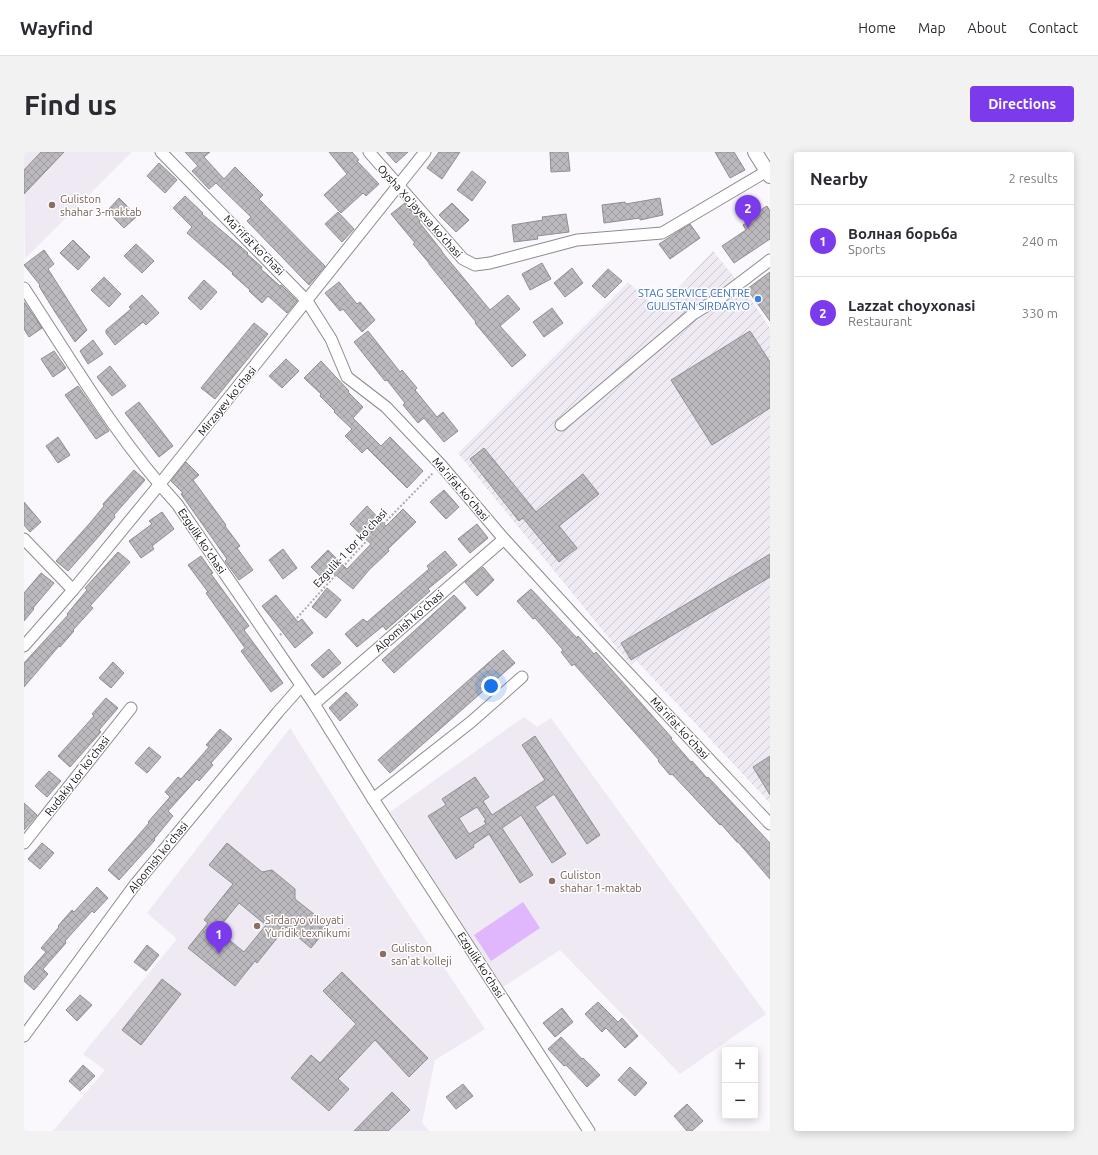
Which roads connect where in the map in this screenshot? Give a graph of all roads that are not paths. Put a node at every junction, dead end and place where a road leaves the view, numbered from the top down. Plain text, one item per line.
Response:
1 (161, 152) edge
2 (368, 152) edge
3 (425, 152) edge
4 (754, 152) edge
5 (768, 173) edge
6 (399, 186) junction
7 (770, 260) edge
8 (24, 288) edge
9 (307, 301) junction
10 (561, 425) dead end
11 (159, 485) junction
12 (24, 539) edge
13 (504, 539) junction
14 (73, 590) junction
15 (24, 646) edge
16 (522, 678) dead end
17 (302, 686) junction
18 (314, 704) junction
19 (131, 708) dead end
20 (373, 799) junction
21 (770, 824) edge
22 (24, 843) edge
23 (24, 1036) edge
24 (589, 1131) edge

1 - 9 street, Ma'rifat ko'chasi
2 - 6 street, Oysha Xo'jayeva ko'chasi
3 - 6 street, Mirzayev ko'chasi
4 - 5 main road
5 - 6 street, Oysha Xo'jayeva ko'chasi
6 - 9 street, Mirzayev ko'chasi
7 - 10 street
8 - 11 street, Ezgulik ko'chasi
9 - 11 street, Mirzayev ko'chasi
9 - 13 street, Ma'rifat ko'chasi
11 - 14 street, Mirzayev ko'chasi
11 - 17 street, Ezgulik ko'chasi
12 - 14 street
13 - 18 street, Alpomish ko'chasi
13 - 21 street, Ma'rifat ko'chasi
14 - 15 street, Mirzayev ko'chasi
16 - 20 street
17 - 18 street, Ezgulik ko'chasi
17 - 23 street, Alpomish ko'chasi
18 - 20 street, Ezgulik ko'chasi
19 - 22 street, Rudakiy tor ko'chasi
20 - 24 street, Ezgulik ko'chasi

